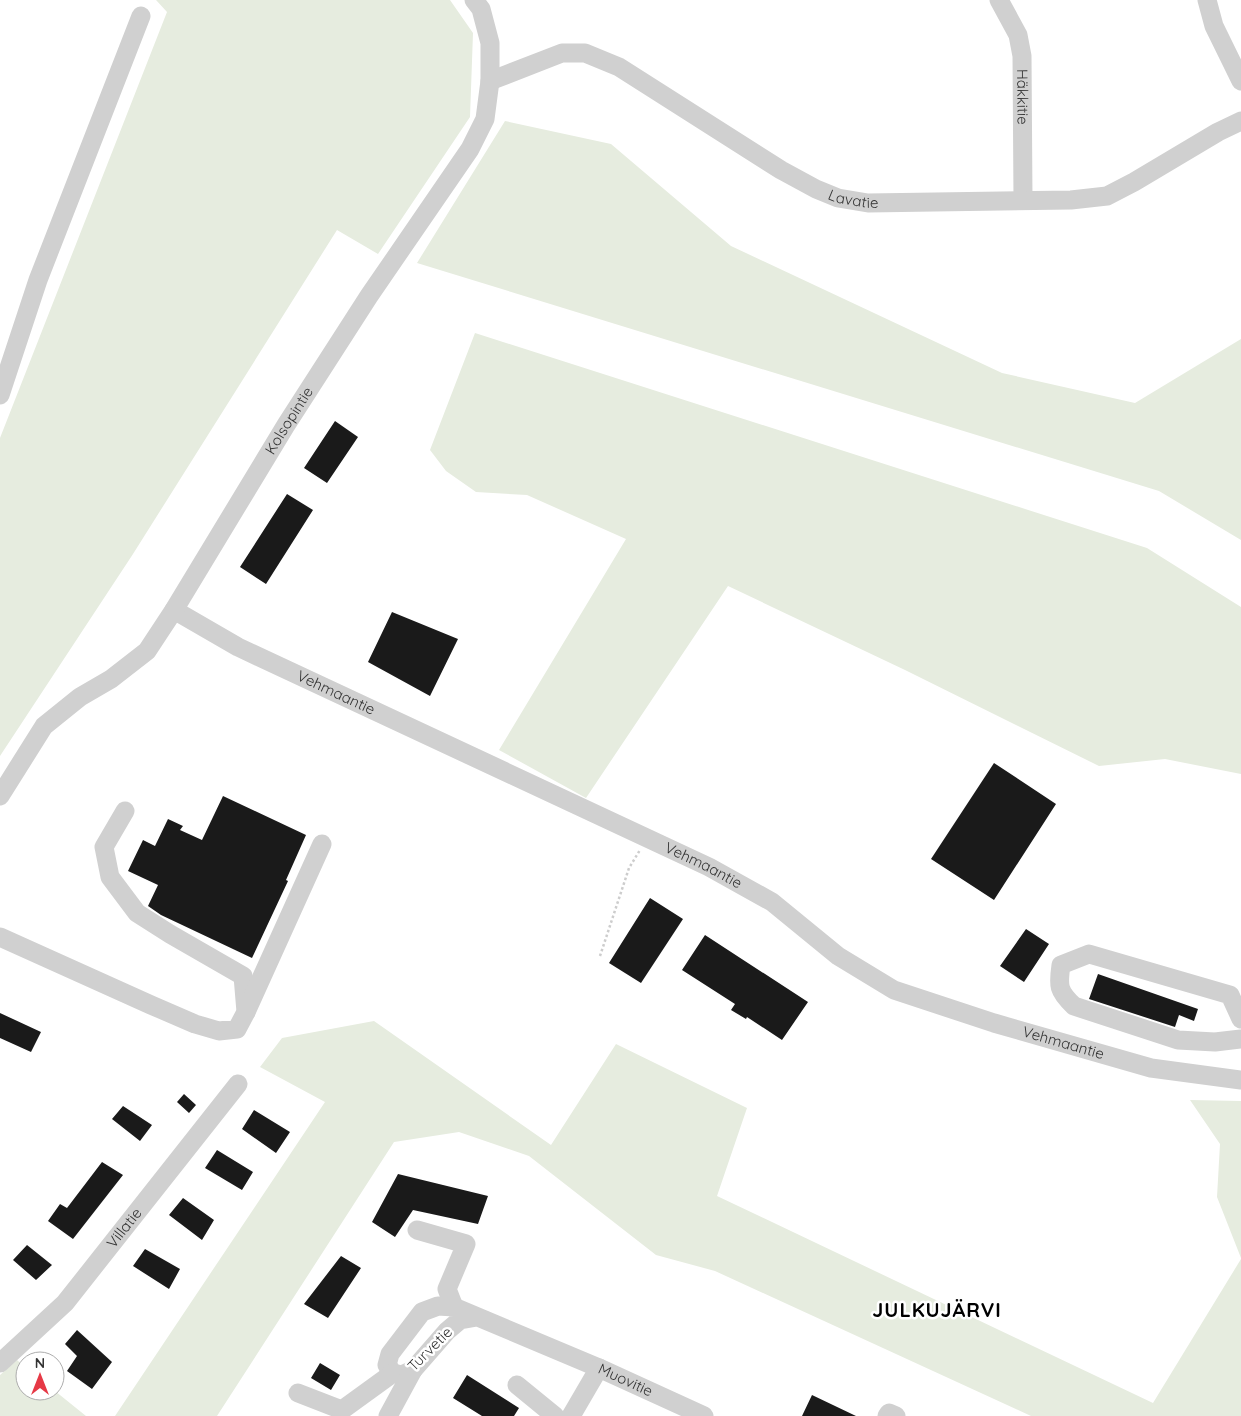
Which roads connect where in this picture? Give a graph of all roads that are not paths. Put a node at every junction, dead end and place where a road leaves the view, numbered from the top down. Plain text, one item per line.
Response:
1 (474, 0) edge
2 (999, 0) edge
3 (1207, 0) edge
4 (141, 16) dead end
5 (490, 81) junction
6 (1241, 81) edge
7 (1241, 121) edge
8 (1023, 200) junction
9 (0, 395) edge
10 (174, 610) junction
11 (0, 796) edge
12 (126, 811) dead end
13 (322, 844) dead end
14 (0, 937) edge
15 (246, 1012) junction
16 (1241, 1019) edge
17 (1241, 1038) edge
18 (1241, 1080) edge
19 (238, 1084) dead end
20 (417, 1230) dead end
21 (454, 1306) junction
22 (477, 1317) junction
23 (0, 1363) edge
24 (599, 1368) junction
25 (413, 1370) junction
26 (393, 1373) junction
27 (517, 1385) dead end
28 (298, 1393) dead end
29 (388, 1416) edge
30 (555, 1416) edge
31 (571, 1416) edge
32 (704, 1416) edge
33 (888, 1416) edge
34 (896, 1416) edge

1 - 5 street, Kolsopintie
2 - 8 street, Häkkitie
3 - 6 street
4 - 9 street
5 - 8 street, Lavatie
5 - 10 street, Kolsopintie
7 - 8 street, Lavatie
10 - 11 street, Kolsopintie
10 - 18 street, Vehmaantie
12 - 15 street
13 - 15 street
14 - 15 street
16 - 17 street
19 - 23 street, Villatie
20 - 21 street
21 - 22 street, Turvetie
21 - 26 street, Turvetie
22 - 24 street, Turvetie
22 - 25 street, Turvetie
24 - 31 street, Muovitie
24 - 32 street, Muovitie
25 - 26 street, Turvetie
25 - 29 street
26 - 28 street
27 - 30 street
33 - 34 street

